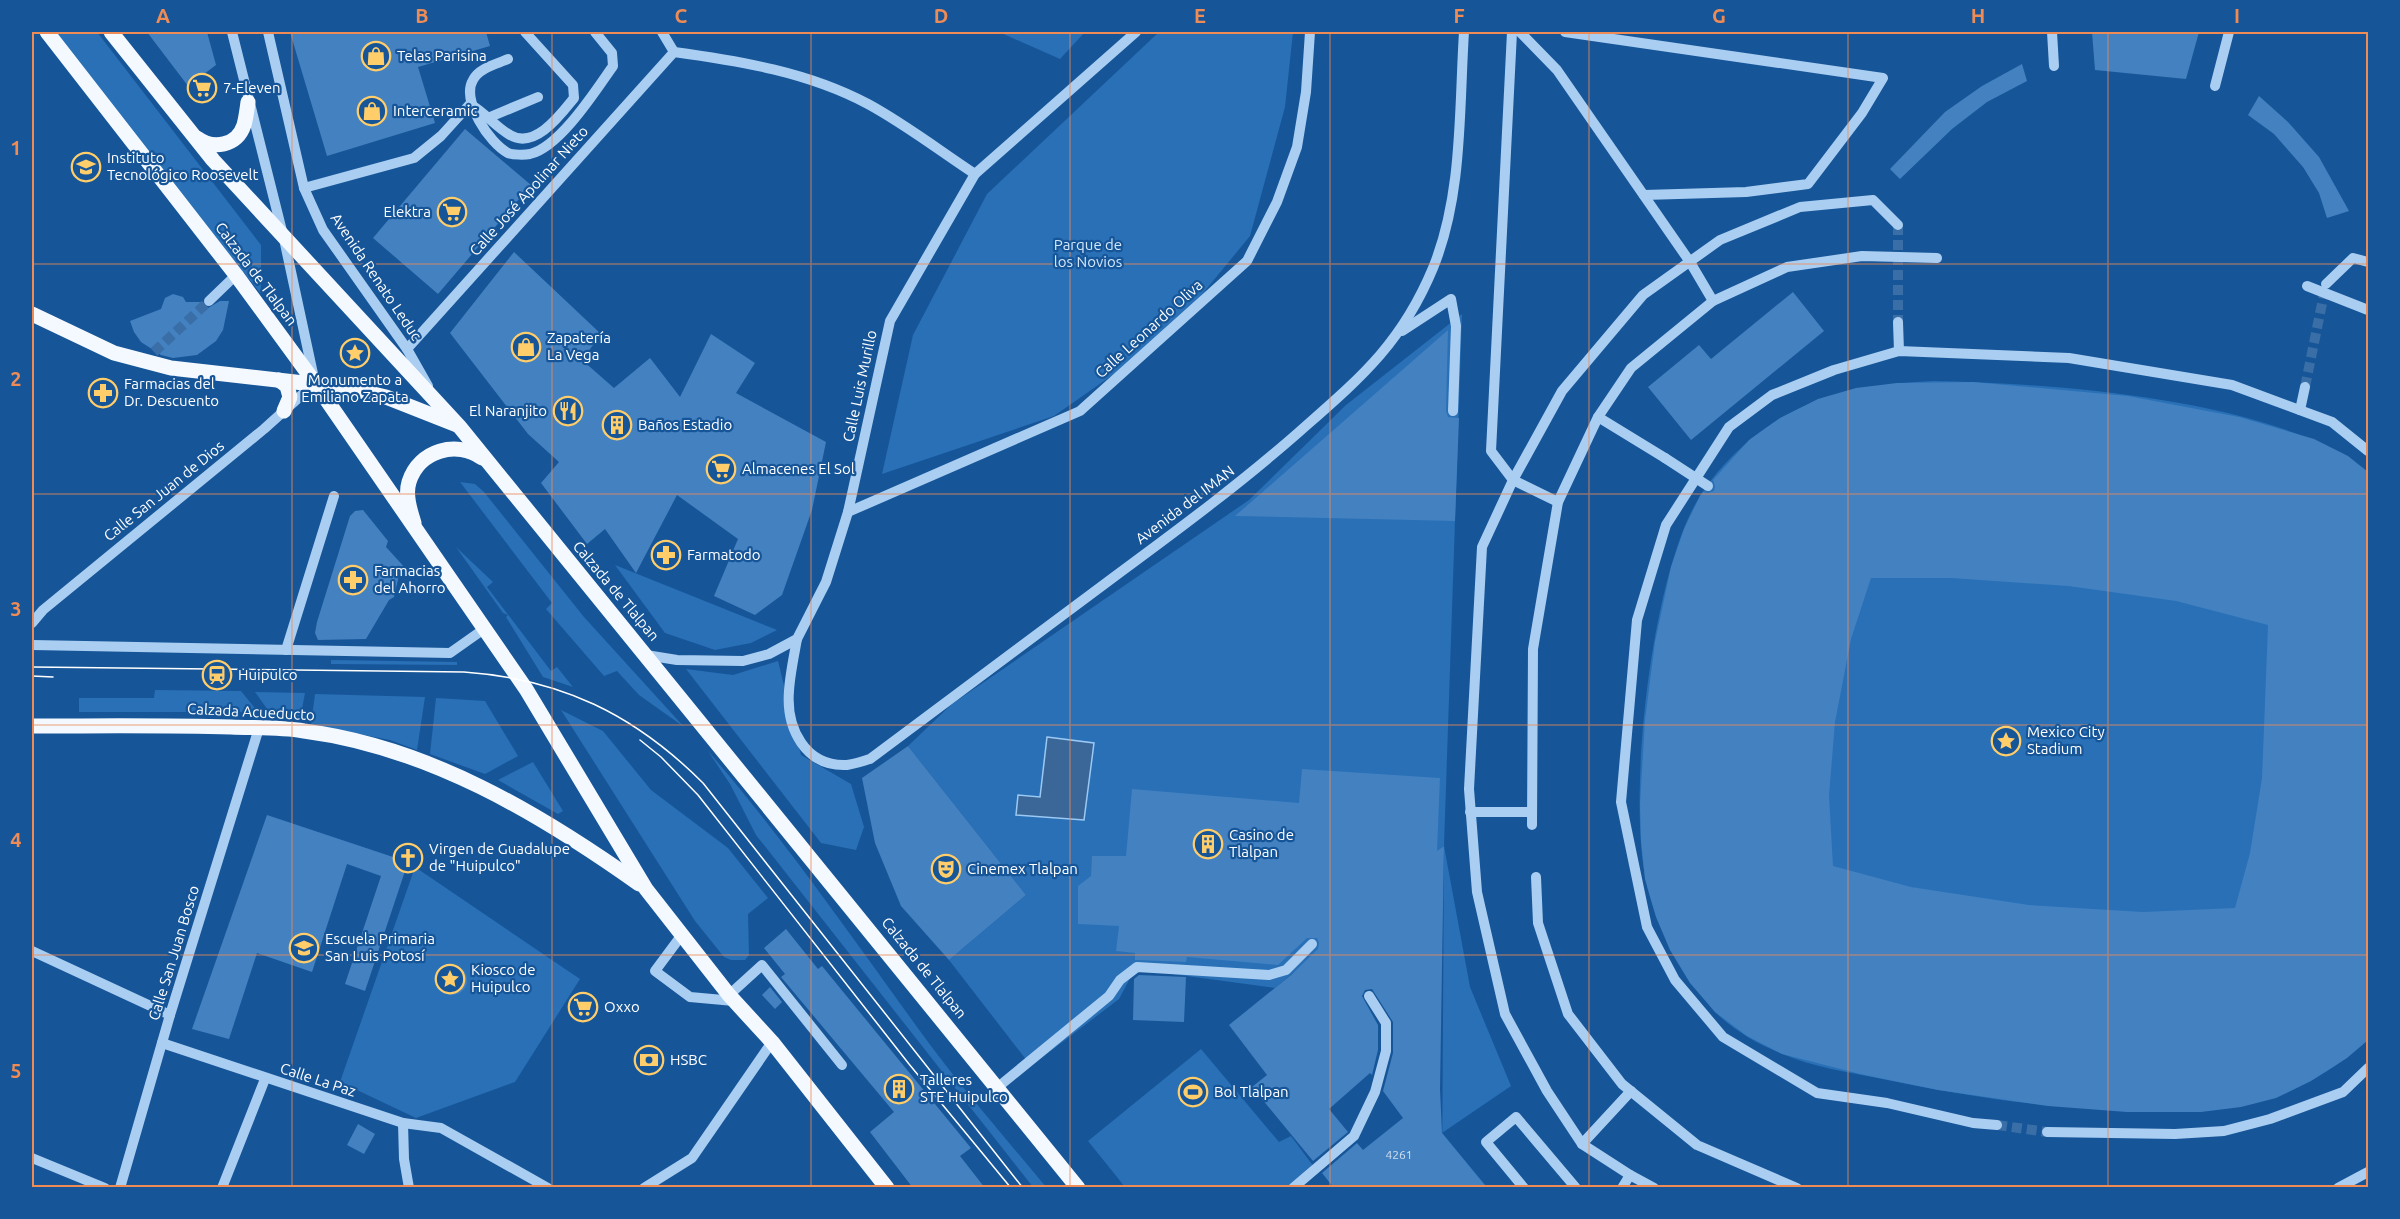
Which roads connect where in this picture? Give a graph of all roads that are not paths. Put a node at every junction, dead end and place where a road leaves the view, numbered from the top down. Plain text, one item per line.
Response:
1 (47, 32) edge
2 (111, 32) edge
3 (232, 32) edge
4 (268, 32) edge
5 (525, 32) edge
6 (595, 32) edge
7 (662, 32) edge
8 (1136, 32) edge
9 (1310, 32) edge
10 (1464, 32) edge
11 (1512, 32) edge
12 (1520, 32) edge
13 (1565, 32) edge
14 (2052, 32) edge
15 (2229, 32) edge
16 (674, 52) junction
17 (508, 59) dead end
18 (2054, 66) dead end
19 (573, 85) junction
20 (2215, 86) dead end
21 (595, 92) junction
22 (538, 97) dead end
23 (248, 102) junction
24 (470, 104) junction
25 (494, 121) junction
26 (193, 135) junction
27 (975, 174) junction
28 (304, 188) junction
29 (1644, 195) junction
30 (1898, 225) tunnel mouth
31 (284, 239) junction
32 (1936, 258) dead end
33 (1690, 262) junction
34 (2368, 262) edge
35 (236, 275) junction
36 (2326, 284) tunnel mouth
37 (2307, 286) dead end
38 (1713, 301) junction
39 (209, 302) tunnel mouth
40 (2368, 310) edge
41 (32, 314) edge
42 (1898, 322) tunnel mouth
43 (1399, 333) junction
44 (407, 349) junction
45 (1899, 351) junction
46 (279, 380) junction
47 (315, 383) junction
48 (2305, 387) tunnel mouth
49 (434, 397) junction
50 (2300, 410) junction
51 (284, 411) junction
52 (1453, 411) dead end
53 (1598, 417) junction
54 (459, 426) junction
55 (2368, 451) edge
56 (486, 461) junction
57 (1513, 480) junction
58 (1708, 486) dead end
59 (334, 496) dead end
60 (1558, 502) junction
61 (848, 512) junction
62 (416, 532) junction
63 (32, 622) edge
64 (484, 629) junction
65 (797, 639) junction
66 (32, 645) edge
67 (286, 650) junction
68 (646, 655) junction
69 (32, 726) edge
70 (259, 728) junction
71 (1470, 812) junction
72 (1531, 812) junction
73 (1532, 825) dead end
74 (1536, 877) dead end
75 (646, 889) junction
76 (681, 936) junction
77 (1312, 944) dead end
78 (32, 951) edge
79 (1369, 996) dead end
80 (732, 998) junction
81 (170, 1015) junction
82 (772, 1042) junction
83 (162, 1043) junction
84 (842, 1065) dead end
85 (2368, 1068) edge
86 (265, 1079) junction
87 (998, 1087) junction
88 (1631, 1091) junction
89 (403, 1123) junction
90 (1997, 1125) tunnel mouth
91 (2047, 1132) tunnel mouth
92 (1582, 1144) junction
93 (32, 1158) edge
94 (2368, 1172) edge
95 (1630, 1175) junction
96 (105, 1188) edge
97 (120, 1188) edge
98 (222, 1188) edge
99 (409, 1188) edge
100 (548, 1188) edge
101 (644, 1188) edge
102 (886, 1188) edge
103 (1078, 1188) edge
104 (1293, 1188) edge
105 (1524, 1188) edge
106 (1576, 1188) edge
107 (1622, 1188) edge
108 (1654, 1188) edge
109 (1797, 1188) edge
110 (2338, 1188) edge

1 - 35 main road, Calzada de Tlalpan
2 - 26 main road, Calzada de Tlalpan
3 - 23 street
4 - 28 street, Avenida Renato Leduc
5 - 19 street
6 - 21 street
7 - 16 street
8 - 27 street, Calle Luis Murillo
9 - 61 street, Calle Leonardo Oliva
10 - 43 street, Avenida del IMAN
11 - 57 street
12 - 29 street
13 - 29 street
14 - 18 street
15 - 20 street
16 - 27 street
16 - 44 street, Calle José Apolinar Nieto
17 - 24 street
19 - 21 street
19 - 25 street
21 - 24 street
22 - 25 street
23 - 26 main road
23 - 31 street
24 - 25 street
24 - 28 street
26 - 31 main road, Calzada de Tlalpan
27 - 61 street, Calle Luis Murillo
28 - 44 street, Avenida Renato Leduc
29 - 33 street
30 - 33 street
31 - 47 street
31 - 49 main road, Calzada de Tlalpan
32 - 38 street
33 - 38 street
33 - 57 street
34 - 36 street
35 - 39 street
35 - 47 main road, Calzada de Tlalpan
37 - 40 street
38 - 53 street
41 - 46 main road
42 - 45 street
43 - 52 street
43 - 65 street, Avenida del IMAN
44 - 49 street, Avenida Renato Leduc
45 - 50 street
45 - 90 street
46 - 47 main road
46 - 51 main road
47 - 51 street, Calle San Juan de Dios
47 - 54 main road
47 - 62 main road, Calzada de Tlalpan
48 - 50 street
49 - 54 main road, Calzada de Tlalpan
50 - 55 street
51 - 63 street, Calle San Juan de Dios
53 - 58 street, bridge
53 - 60 street
54 - 56 main road, Calzada de Tlalpan
56 - 62 main road
56 - 68 main road, Calzada de Tlalpan
57 - 60 street
57 - 71 street
59 - 67 street
60 - 72 street
61 - 65 street, Calle Luis Murillo
62 - 64 main road, Calzada de Tlalpan
64 - 67 street
64 - 75 main road, Calzada de Tlalpan
65 - 68 street
66 - 67 street
68 - 87 main road, Calzada de Tlalpan
69 - 70 main road, Calzada Acueducto
70 - 75 main road, Calzada Acueducto
70 - 81 street, Calle San Juan Bosco
71 - 72 street
71 - 92 street
72 - 73 street
74 - 88 street
75 - 76 main road, Calzada de Tlalpan
76 - 80 main road, Calzada de Tlalpan
76 - 80 street
77 - 87 street
78 - 81 street
79 - 104 street
80 - 82 main road, Calzada de Tlalpan
80 - 84 street
81 - 83 street, Calle San Juan Bosco
82 - 101 street
82 - 102 main road, Calzada de Tlalpan
83 - 86 street, Calle La Paz
83 - 97 street, Calle San Juan Bosco
85 - 91 street
86 - 89 street, Calle La Paz
86 - 98 street
87 - 103 main road, Calzada de Tlalpan
88 - 92 street
88 - 109 street
89 - 99 street
89 - 100 street, Calle La Paz
92 - 95 street
93 - 96 street
94 - 110 street
95 - 107 street
95 - 108 street
105 - 106 street

